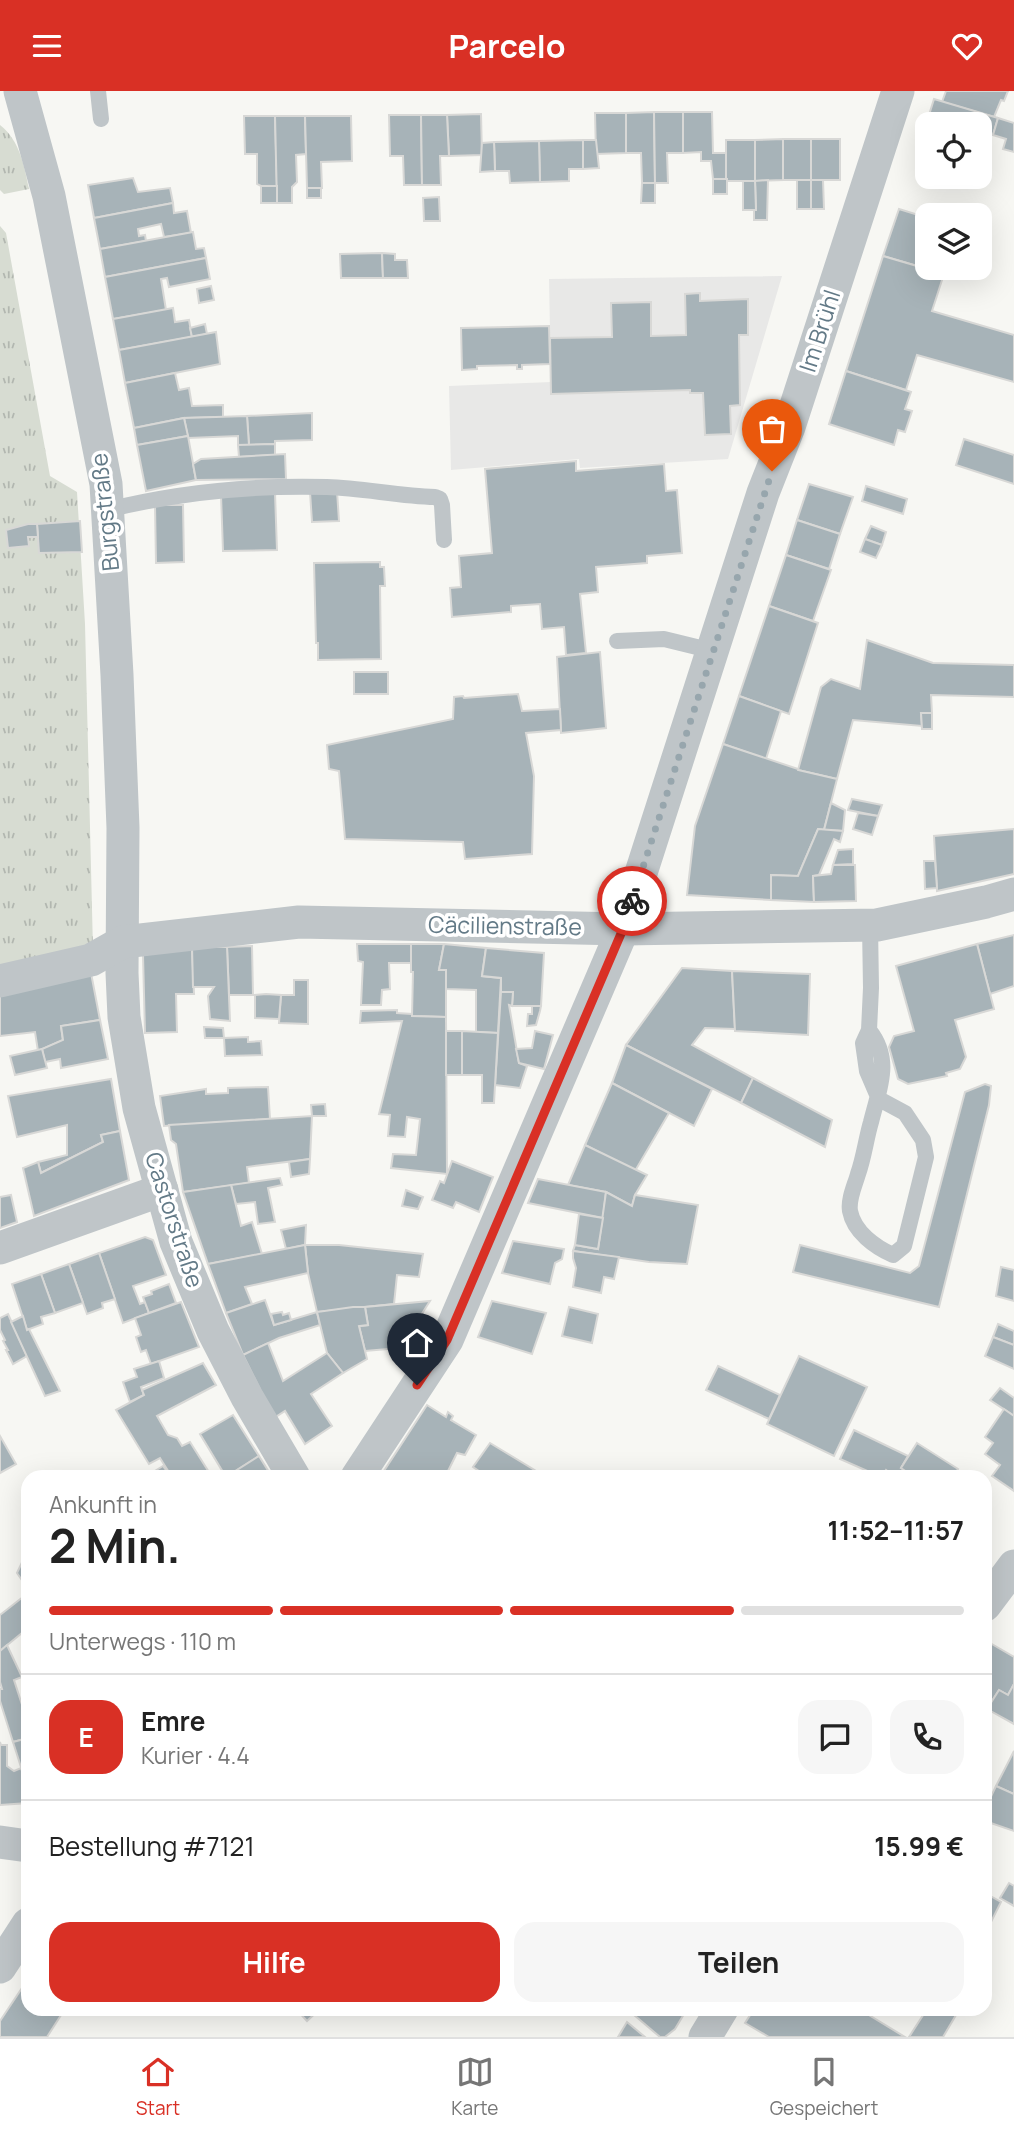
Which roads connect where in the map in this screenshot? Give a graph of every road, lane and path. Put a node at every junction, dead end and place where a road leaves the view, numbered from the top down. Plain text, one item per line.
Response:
1 (19, 91) edge
2 (98, 91) edge
3 (898, 91) edge
4 (0, 93) edge
5 (101, 119) dead end
6 (107, 510) junction
7 (444, 540) dead end
8 (617, 641) dead end
9 (713, 650) junction
10 (1014, 894) edge
11 (870, 925) junction
12 (623, 929) junction
13 (123, 942) junction
14 (0, 981) edge
15 (879, 1099) junction
16 (162, 1189) junction
17 (0, 1248) edge
18 (290, 1470) edge
19 (362, 1470) edge
20 (1014, 1566) edge
21 (992, 1596) edge
22 (0, 1842) edge
23 (21, 1845) edge
24 (21, 1935) edge
25 (0, 1967) edge
26 (718, 2016) edge
27 (705, 2037) edge

1 - 4 street, Burgstraße
1 - 6 street, Burgstraße
2 - 5 lane
3 - 9 street, Im Brühl
6 - 7 lane
6 - 13 street, Burgstraße
8 - 9 lane
9 - 12 street, Im Brühl
10 - 11 street, Cäcilienstraße
11 - 12 street, Cäcilienstraße
11 - 15 lane
12 - 13 street, Cäcilienstraße
12 - 19 street, Im Brühl
13 - 14 street, Cäcilienstraße
13 - 16 street, Castorstraße
15 - 15 lane
16 - 17 street
16 - 18 street, Castorstraße
20 - 21 street
22 - 23 street
24 - 25 street
26 - 27 street

